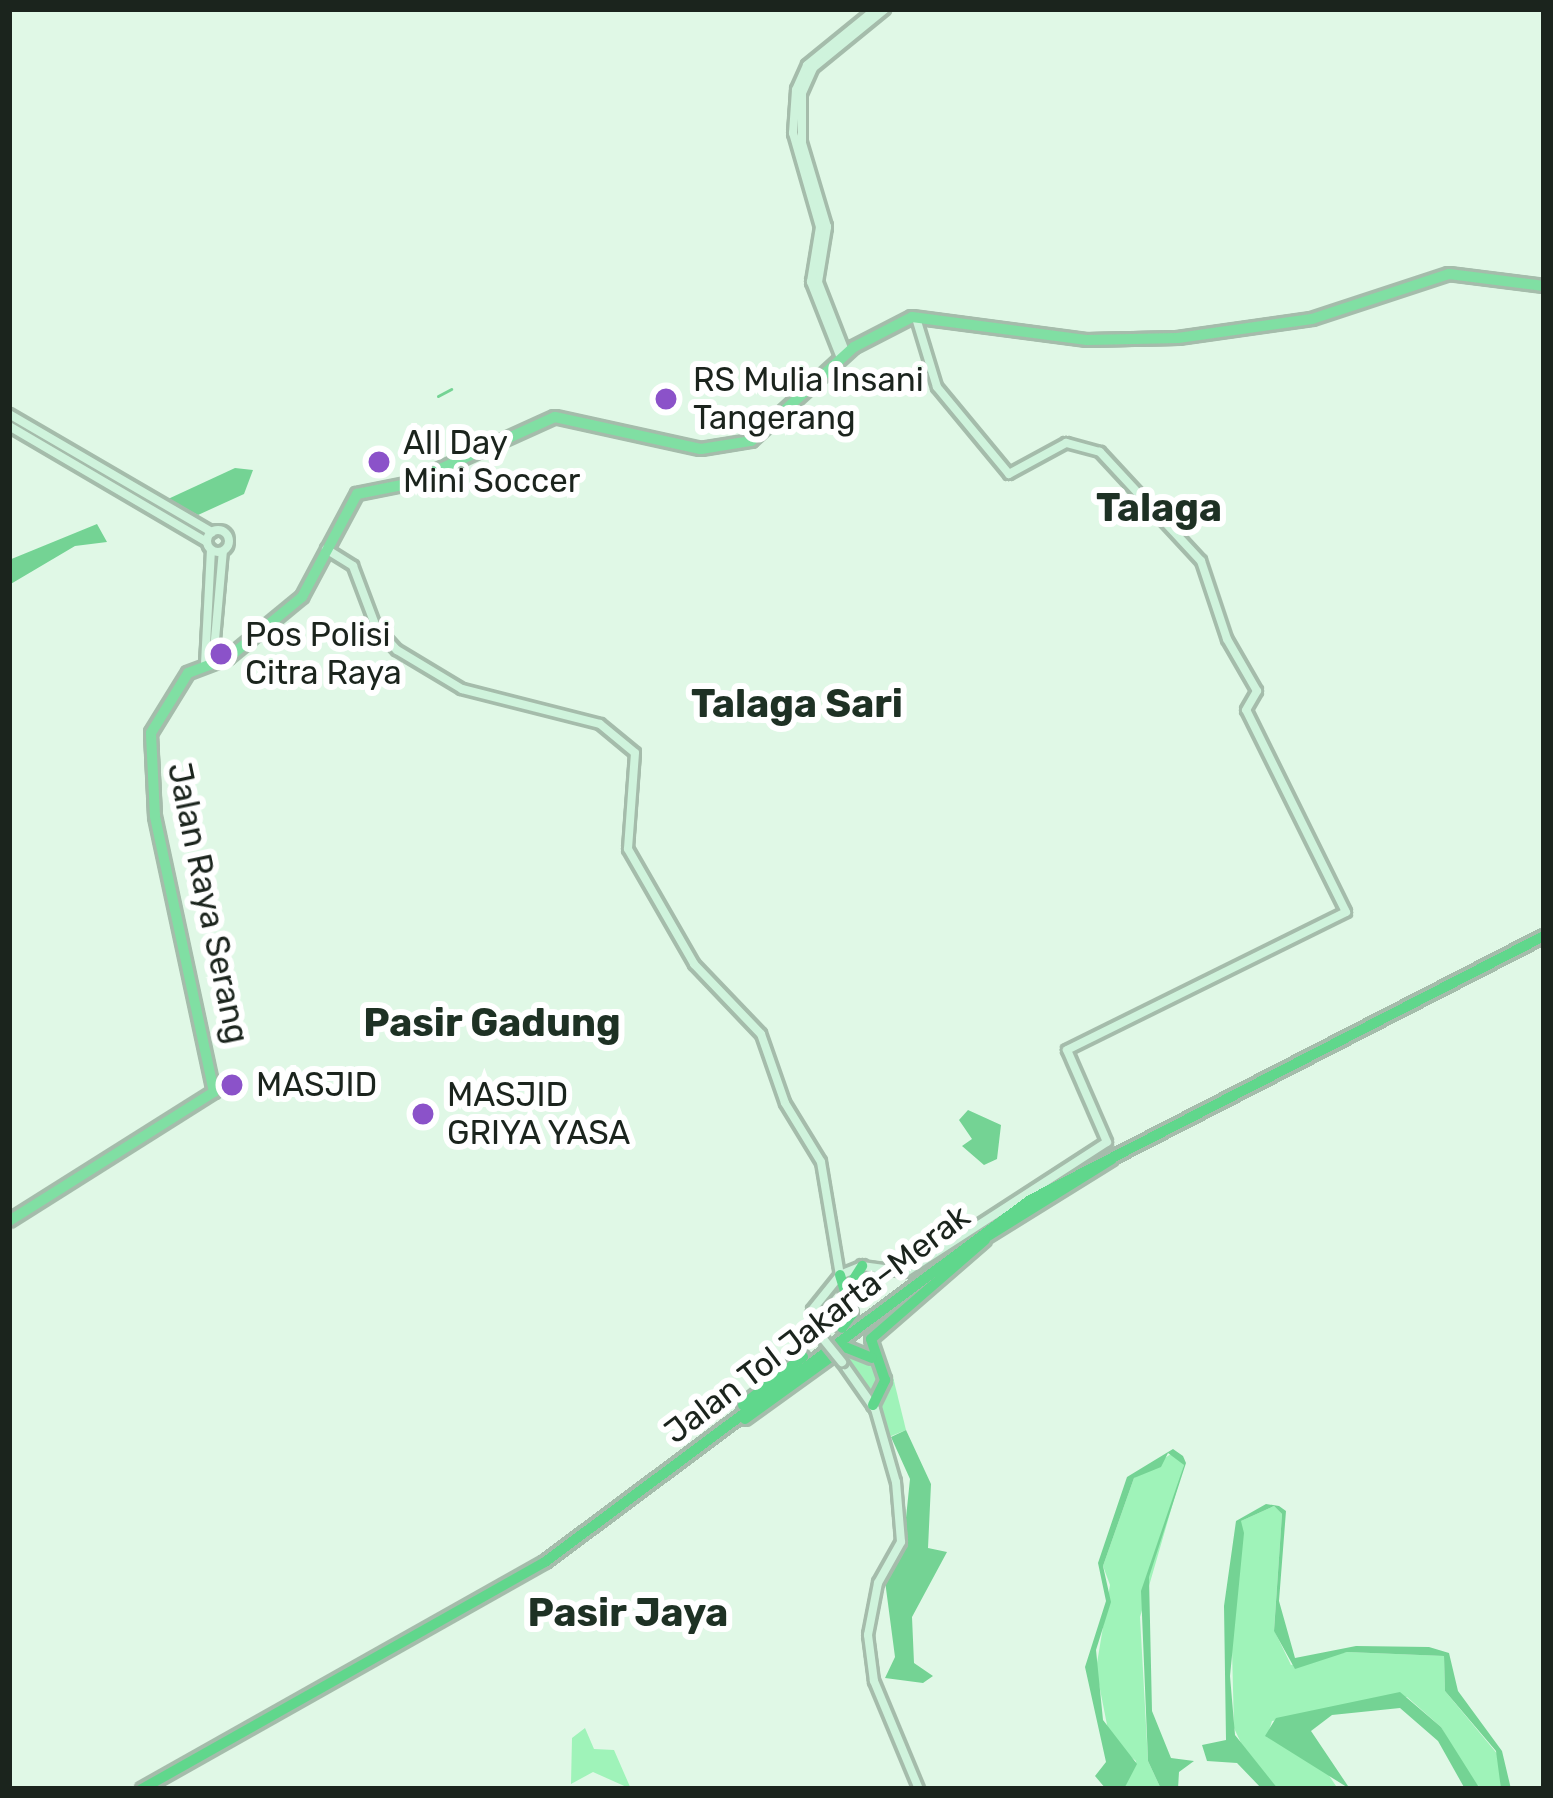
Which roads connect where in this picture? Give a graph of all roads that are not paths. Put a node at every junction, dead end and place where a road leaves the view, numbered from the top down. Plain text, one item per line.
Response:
1 (876, 9) edge
2 (885, 9) edge
3 (815, 282) junction
4 (1544, 286) edge
5 (916, 317) junction
6 (842, 353) junction
7 (9, 414) edge
8 (9, 426) edge
9 (457, 460) junction
10 (112, 481) junction
11 (210, 546) junction
12 (325, 548) junction
13 (223, 555) junction
14 (212, 618) junction
15 (213, 662) junction
16 (1544, 940) edge
17 (9, 1221) edge
18 (989, 1235) junction
19 (861, 1264) junction
20 (839, 1269) junction
21 (926, 1279) junction
22 (848, 1291) junction
23 (887, 1300) junction
24 (845, 1347) junction
25 (870, 1400) junction
26 (745, 1419) junction
27 (720, 1429) junction
28 (142, 1789) edge
29 (155, 1789) edge
30 (919, 1789) edge

1 - 3 main road
2 - 3 main road
3 - 6 main road
4 - 5 highway
5 - 6 highway
5 - 19 main road
6 - 9 highway, Jalan Raya Serang
7 - 10 main road
8 - 10 main road
9 - 12 highway, Jalan Raya Serang
9 - 15 highway, Jalan Raya Serang
10 - 11 main road
11 - 13 main road
11 - 13 main road
11 - 14 main road
12 - 15 highway, Jalan Raya Serang
12 - 20 main road
13 - 14 main road
14 - 15 main road
15 - 17 highway, Jalan Raya Serang
16 - 18 highway, Jalan Tol Jakarta–Merak
16 - 23 highway, Jalan Tol Jakarta–Merak
18 - 21 highway, Jalan Tol Jakarta–Merak
18 - 25 highway
19 - 20 main road
19 - 20 main road
19 - 22 highway
20 - 22 highway
20 - 25 main road, bridge
21 - 24 highway
21 - 26 highway, Jalan Tol Jakarta–Merak
22 - 23 highway
22 - 27 highway
23 - 27 highway, Jalan Tol Jakarta–Merak
24 - 25 highway
24 - 26 highway
25 - 30 main road
26 - 29 highway, Jalan Tol Jakarta–Merak
27 - 28 highway, Jalan Tol Jakarta–Merak

